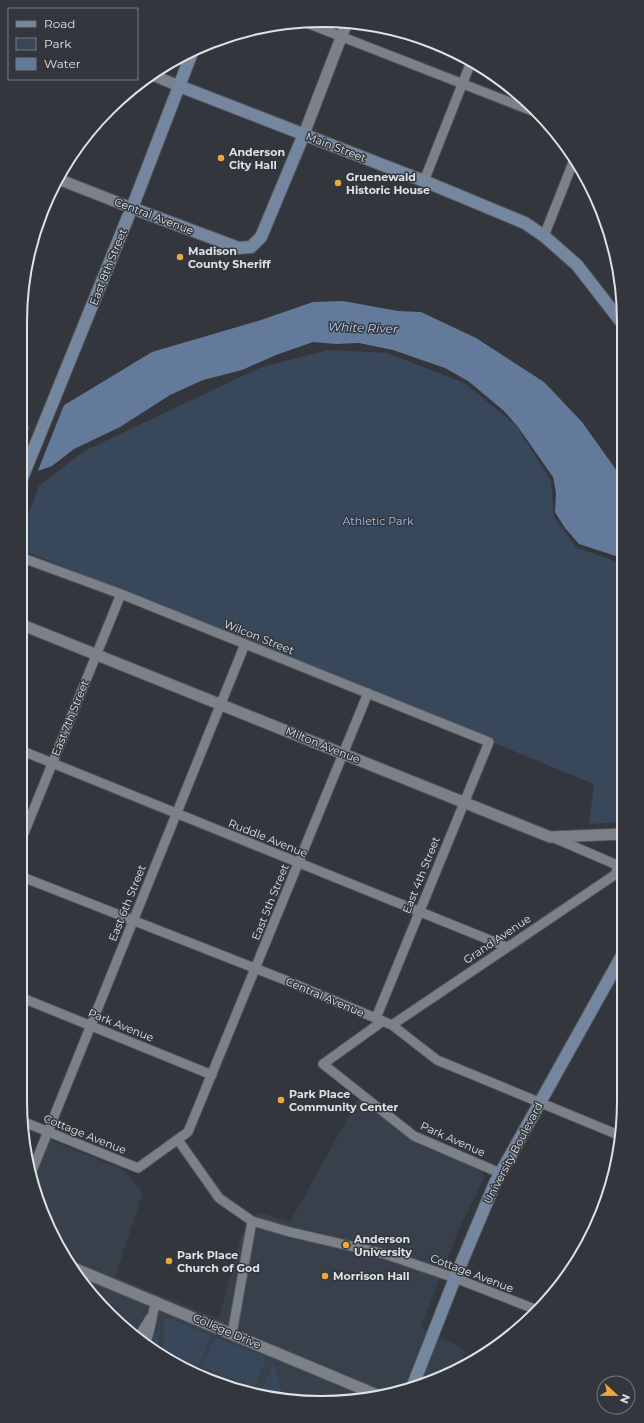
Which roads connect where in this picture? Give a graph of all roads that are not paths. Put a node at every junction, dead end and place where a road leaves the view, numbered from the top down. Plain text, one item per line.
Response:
1 (317, 27) edge
2 (345, 28) edge
3 (342, 37) junction
4 (190, 58) edge
5 (469, 67) edge
6 (158, 77) edge
7 (463, 85) junction
8 (179, 86) junction
9 (526, 109) edge
10 (304, 134) junction
11 (572, 166) edge
12 (63, 181) edge
13 (424, 181) junction
14 (130, 213) junction
15 (544, 236) junction
16 (617, 316) edge
17 (27, 466) edge
18 (27, 560) edge
19 (121, 594) junction
20 (27, 627) edge
21 (245, 644) junction
22 (96, 654) junction
23 (368, 693) junction
24 (221, 704) junction
25 (489, 742) joint
26 (27, 753) edge
27 (343, 754) junction
28 (52, 764) junction
29 (464, 802) junction
30 (176, 814) junction
31 (27, 826) edge
32 (617, 834) edge
33 (550, 836) junction
34 (298, 863) junction
35 (616, 874) joint
36 (27, 879) edge
37 (419, 912) junction
38 (133, 921) junction
39 (507, 947) junction
40 (617, 964) edge
41 (255, 968) junction
42 (27, 1001) edge
43 (379, 1020) junction
44 (392, 1024) junction
45 (91, 1025) junction
46 (212, 1075) junction
47 (540, 1102) junction
48 (28, 1124) edge
49 (48, 1132) junction
50 (615, 1133) edge
51 (178, 1140) junction
52 (34, 1165) edge
53 (138, 1168) joint
54 (500, 1173) junction
55 (252, 1221) junction
56 (81, 1271) edge
57 (455, 1278) junction
58 (156, 1301) junction
59 (533, 1308) edge
60 (151, 1316) junction
61 (140, 1334) edge
62 (232, 1334) junction
63 (147, 1339) edge
64 (415, 1381) edge
65 (369, 1392) edge

1 - 3 street
2 - 3 street
3 - 7 street
3 - 10 street
4 - 8 main road, East 8th Street
5 - 7 street
6 - 8 street, Main Street
7 - 9 street
7 - 13 street
8 - 10 main road, Main Street
8 - 14 main road, East 8th Street
10 - 13 main road, Main Street
10 - 14 main road, Central Avenue
11 - 15 street
12 - 14 street, Central Avenue
13 - 15 main road, Main Street
14 - 17 main road, East 8th Street
15 - 16 main road, Main Street
18 - 19 street, Wilcon Street
19 - 21 street, Wilcon Street
19 - 22 street, East 7th Street
20 - 22 street, Milton Avenue
21 - 23 street, Wilcon Street
21 - 24 street, East 6th Street
22 - 24 street, Milton Avenue
22 - 28 street, East 7th Street
23 - 25 street, Wilcon Street
23 - 27 street, East 5th Street
24 - 27 street, Milton Avenue
24 - 30 street, East 6th Street
25 - 29 street, East 4th Street
26 - 28 street, Ruddle Avenue
27 - 29 street, Milton Avenue
27 - 34 street, East 5th Street
28 - 30 street, Ruddle Avenue
28 - 31 street, East 7th Street
29 - 33 street, Milton Avenue
29 - 37 street, East 4th Street
30 - 34 street, Ruddle Avenue
30 - 38 street, East 6th Street
32 - 33 street
33 - 35 street, Milton Avenue
34 - 37 street, Ruddle Avenue
34 - 41 street, East 5th Street
35 - 39 street, Grand Avenue
36 - 38 street, Central Avenue
37 - 39 street, Ruddle Avenue
37 - 43 street, East 4th Street
38 - 41 street, Central Avenue
38 - 45 street, East 6th Street
39 - 44 street, Grand Avenue
40 - 47 main road, University Boulevard
41 - 43 street, Central Avenue
41 - 46 street, East 5th Street
42 - 45 street, Park Avenue
43 - 44 street, Central Avenue
43 - 54 street, Park Avenue
44 - 47 street, Central Avenue
45 - 46 street, Park Avenue
45 - 49 street, East 6th Street
46 - 51 street, East 5th Street
47 - 50 street, Central Avenue
47 - 54 main road, University Boulevard
48 - 49 street, Cottage Avenue
49 - 52 street, East 6th Street
49 - 53 street, Cottage Avenue
51 - 53 street, East 5th Street
51 - 55 street, Cottage Avenue
54 - 57 main road, University Boulevard
55 - 57 street, Cottage Avenue
55 - 62 street
56 - 58 street, College Drive
57 - 59 street, Cottage Avenue
57 - 64 main road, University Boulevard
58 - 60 street
58 - 62 street, College Drive
60 - 61 street
60 - 63 street
62 - 65 street, College Drive

